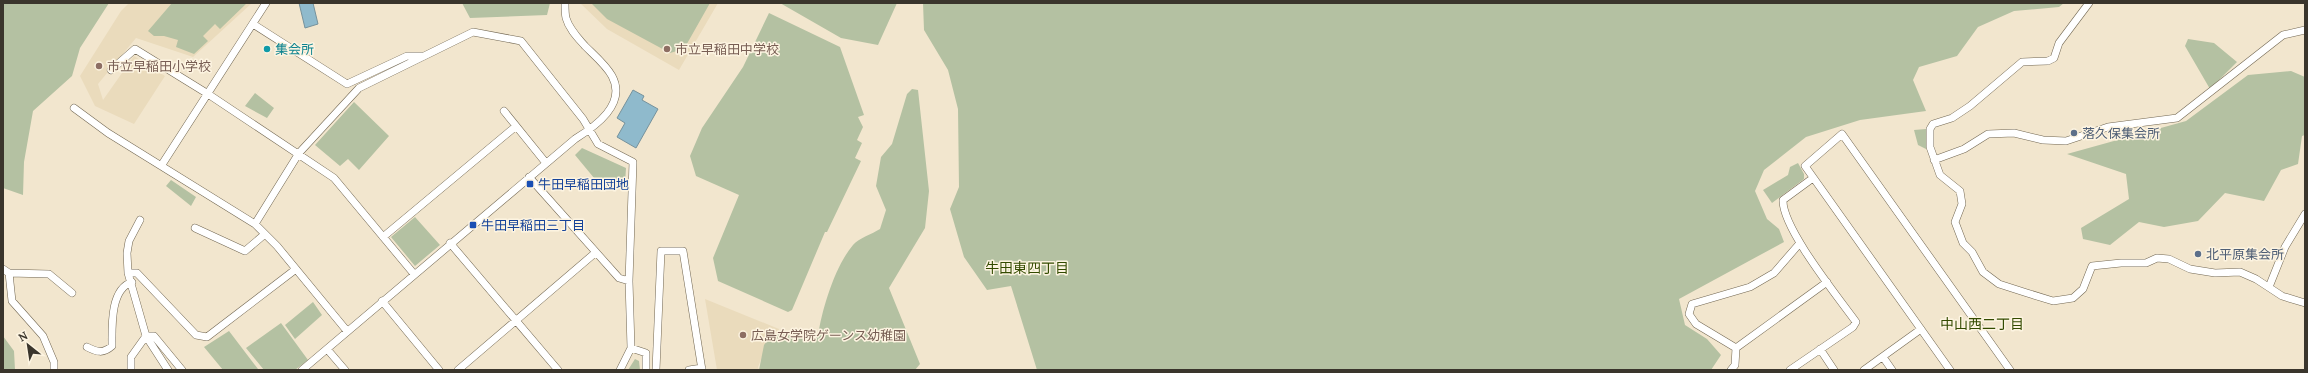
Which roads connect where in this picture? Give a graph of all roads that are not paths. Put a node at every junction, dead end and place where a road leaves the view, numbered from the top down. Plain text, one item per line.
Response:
1 (266, 3) edge
2 (565, 3) edge
3 (2089, 3) edge
4 (253, 24) junction
5 (2305, 30) edge
6 (425, 56) junction
7 (111, 70) dead end
8 (208, 94) junction
9 (74, 108) dead end
10 (504, 111) dead end
11 (515, 127) junction
12 (589, 130) junction
13 (299, 154) junction
14 (1934, 160) junction
15 (546, 163) junction
16 (161, 166) junction
17 (529, 177) junction
18 (1813, 178) junction
19 (2305, 214) edge
20 (140, 220) dead end
21 (255, 224) junction
22 (195, 228) dead end
23 (265, 234) junction
24 (383, 237) junction
25 (450, 243) junction
26 (1800, 243) junction
27 (595, 253) junction
28 (296, 269) junction
29 (6, 271) edge
30 (128, 273) junction
31 (414, 274) junction
32 (629, 281) junction
33 (132, 282) junction
34 (1827, 282) junction
35 (2269, 287) junction
36 (72, 293) dead end
37 (382, 301) junction
38 (2305, 303) edge
39 (516, 321) junction
40 (1921, 329) junction
41 (347, 331) junction
42 (146, 336) junction
43 (87, 347) dead end
44 (631, 348) junction
45 (1736, 348) junction
46 (327, 349) junction
47 (1820, 349) junction
48 (1883, 357) junction
49 (702, 369) edge
50 (54, 370) edge
51 (131, 370) edge
52 (168, 370) edge
53 (182, 370) edge
54 (302, 370) edge
55 (345, 370) edge
56 (439, 370) edge
57 (458, 370) edge
58 (558, 370) edge
59 (620, 370) edge
60 (646, 370) edge
61 (656, 370) edge
62 (689, 370) edge
63 (1731, 370) edge
64 (1790, 370) edge
65 (1834, 370) edge
66 (1864, 370) edge
67 (1892, 370) edge
68 (1950, 370) edge
69 (2010, 370) edge

1 - 4 street
2 - 12 street
3 - 14 street
4 - 6 street
4 - 8 street
5 - 14 street
6 - 12 street
6 - 13 street
7 - 8 street
8 - 13 street
8 - 16 street
9 - 16 street
10 - 11 street
11 - 15 street
11 - 24 street
12 - 15 street
12 - 32 street
13 - 21 street
13 - 24 street
14 - 35 street
15 - 17 street
16 - 21 street
17 - 25 street
17 - 27 street
18 - 26 street
18 - 40 street
18 - 69 street
19 - 35 street
20 - 30 street
21 - 23 street
22 - 23 street
23 - 28 street
24 - 31 street
25 - 31 street
25 - 39 street
26 - 34 street
26 - 45 street
27 - 32 street
27 - 39 street
28 - 30 street
28 - 41 street
29 - 36 street
29 - 50 street
30 - 33 street
31 - 37 street
32 - 44 street
33 - 42 street
33 - 43 street
34 - 45 street
34 - 47 street
35 - 38 street
37 - 41 street
37 - 56 street
39 - 57 street
39 - 58 street
40 - 48 street
40 - 68 street
41 - 46 street
42 - 51 street
42 - 52 street
42 - 53 street
44 - 59 street
44 - 60 street
45 - 63 street
46 - 54 street
46 - 55 street
47 - 64 street
47 - 65 street
48 - 66 street
48 - 67 street
49 - 61 street
49 - 62 street

